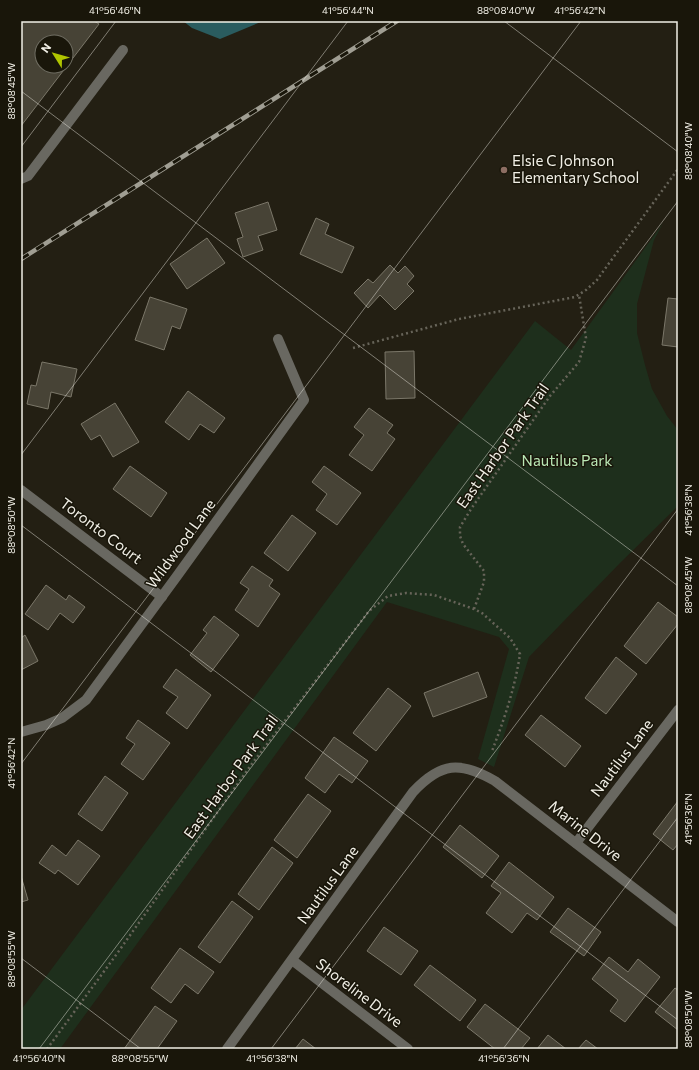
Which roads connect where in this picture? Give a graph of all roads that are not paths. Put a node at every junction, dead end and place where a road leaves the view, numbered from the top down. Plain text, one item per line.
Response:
1 (123, 50) dead end
2 (21, 179) edge
3 (278, 339) dead end
4 (21, 490) edge
5 (162, 596) junction
6 (678, 710) edge
7 (21, 732) edge
8 (471, 769) joint
9 (576, 843) junction
10 (678, 922) edge
11 (292, 960) junction
12 (227, 1049) edge
13 (408, 1049) edge

1 - 2 street
3 - 5 street, Wildwood Lane
4 - 5 street, Toronto Court
5 - 7 street, Wildwood Lane
6 - 9 street, Nautilus Lane
8 - 9 street, Marine Drive
8 - 11 street, Nautilus Lane
9 - 10 street, Marine Drive
11 - 12 street, Nautilus Lane
11 - 13 street, Shoreline Drive

